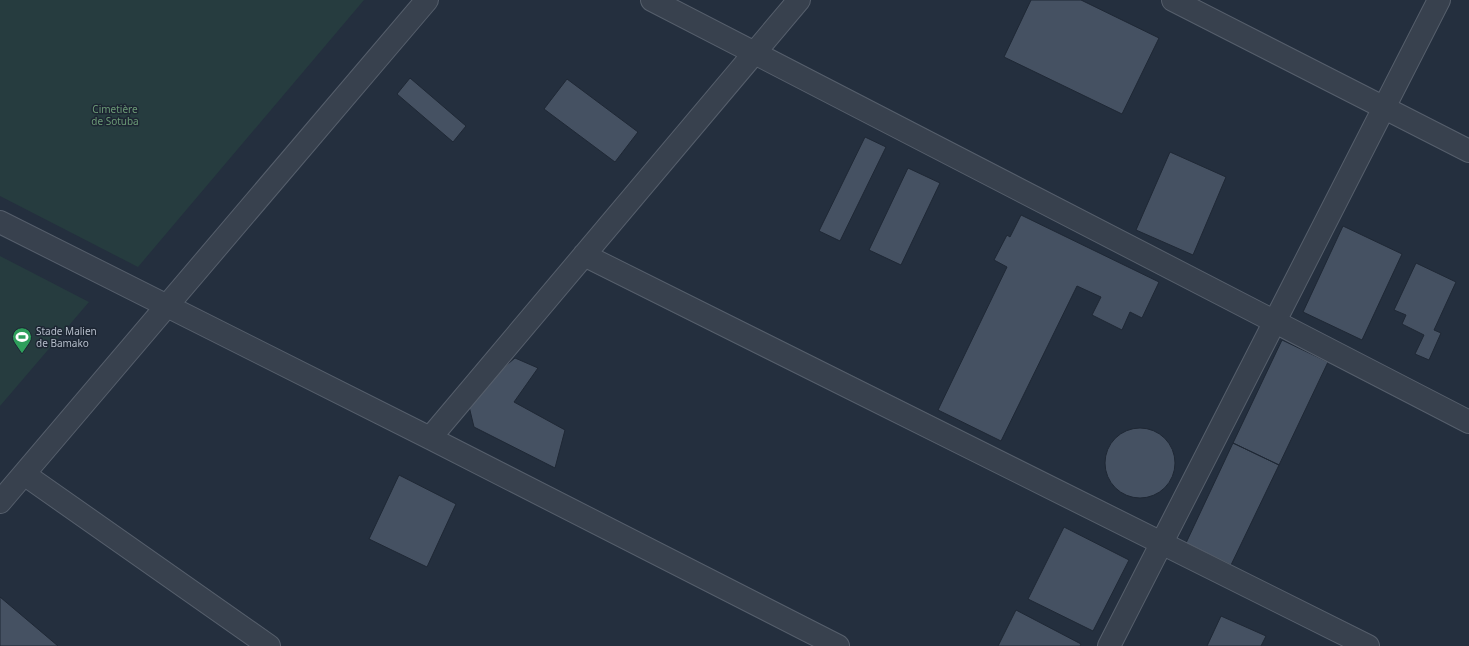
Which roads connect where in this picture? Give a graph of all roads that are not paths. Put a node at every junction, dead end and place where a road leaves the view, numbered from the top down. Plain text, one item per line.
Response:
1 (426, 0) edge
2 (652, 0) edge
3 (799, 0) edge
4 (1173, 0) edge
5 (1439, 0) edge
6 (755, 52) junction
7 (1384, 108) junction
8 (1469, 151) edge
9 (0, 222) edge
10 (584, 255) junction
11 (166, 306) junction
12 (1275, 322) junction
13 (1469, 422) edge
14 (430, 438) junction
15 (24, 474) junction
16 (0, 502) edge
17 (1162, 544) junction
18 (269, 646) edge
19 (838, 646) edge
20 (1109, 646) edge
21 (1368, 646) edge

1 - 11 street
2 - 6 street
3 - 6 street
4 - 7 street
5 - 7 street
6 - 10 street
6 - 12 street
7 - 8 street
7 - 12 street
9 - 11 street
10 - 14 street
10 - 17 street
11 - 14 street
11 - 15 street
12 - 13 street
12 - 17 street
14 - 19 street
15 - 16 street
15 - 18 street
17 - 20 street
17 - 21 street

